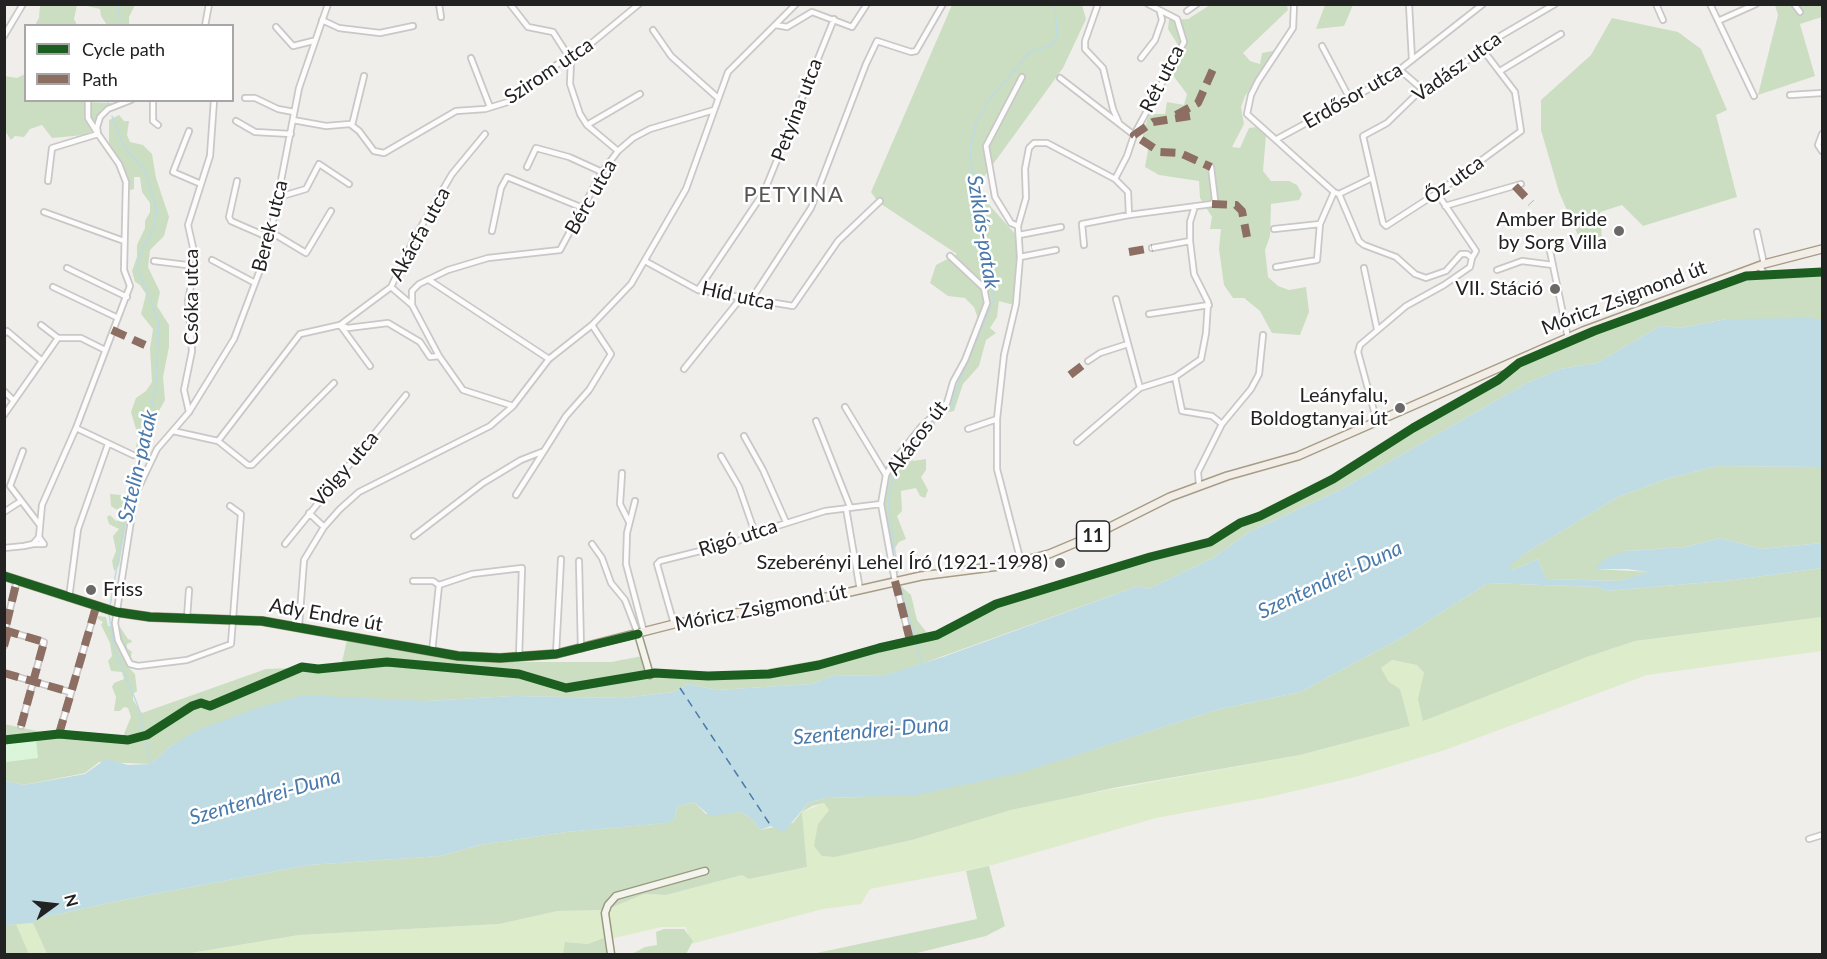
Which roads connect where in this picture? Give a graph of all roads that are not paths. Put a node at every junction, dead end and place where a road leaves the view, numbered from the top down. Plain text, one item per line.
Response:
1 (23, 4) edge
2 (209, 4) edge
3 (328, 4) edge
4 (439, 4) edge
5 (510, 4) edge
6 (639, 4) edge
7 (796, 4) edge
8 (867, 4) edge
9 (943, 4) edge
10 (1098, 4) edge
11 (1148, 4) edge
12 (1197, 4) edge
13 (1294, 4) edge
14 (1409, 4) edge
15 (1555, 4) edge
16 (1656, 4) edge
17 (1710, 4) edge
18 (1756, 4) edge
19 (1794, 4) edge
20 (1482, 5) edge
21 (1187, 11) dead end
22 (1160, 12) junction
23 (1800, 12) dead end
24 (441, 17) dead end
25 (834, 19) junction
26 (322, 20) junction
27 (1663, 20) dead end
28 (1718, 21) junction
29 (205, 24) edge
30 (775, 25) junction
31 (413, 26) dead end
32 (276, 27) dead end
33 (653, 30) dead end
34 (1561, 34) dead end
35 (4, 36) edge
36 (313, 41) junction
37 (1322, 46) dead end
38 (1483, 50) junction
39 (471, 58) dead end
40 (1141, 58) dead end
41 (571, 60) junction
42 (1412, 60) junction
43 (1400, 70) junction
44 (1500, 71) junction
45 (364, 76) dead end
46 (1022, 77) dead end
47 (1060, 78) dead end
48 (1422, 89) junction
49 (1822, 93) edge
50 (640, 94) dead end
51 (1790, 95) dead end
52 (1754, 96) dead end
53 (245, 98) dead end
54 (718, 98) junction
55 (1350, 99) junction
56 (88, 102) edge
57 (124, 102) edge
58 (153, 102) edge
59 (214, 102) edge
60 (490, 107) junction
61 (714, 110) junction
62 (294, 112) junction
63 (293, 120) junction
64 (236, 121) dead end
65 (1119, 123) junction
66 (158, 125) dead end
67 (352, 125) junction
68 (587, 125) junction
69 (189, 131) dead end
70 (98, 134) junction
71 (291, 134) junction
72 (485, 134) dead end
73 (1822, 134) edge
74 (1134, 135) junction
75 (1277, 139) junction
76 (618, 151) junction
77 (1822, 151) edge
78 (527, 167) dead end
79 (1211, 167) dead end
80 (602, 172) junction
81 (1372, 178) junction
82 (1115, 179) junction
83 (48, 181) dead end
84 (237, 181) dead end
85 (201, 184) junction
86 (349, 184) dead end
87 (1521, 184) dead end
88 (1336, 193) junction
89 (1437, 193) junction
90 (279, 197) junction
91 (880, 201) dead end
92 (1195, 206) junction
93 (1445, 206) junction
94 (583, 208) junction
95 (331, 210) dead end
96 (44, 212) dead end
97 (1129, 215) junction
98 (1320, 224) junction
99 (1018, 226) junction
100 (1061, 228) dead end
101 (1274, 229) dead end
102 (492, 231) dead end
103 (844, 231) dead end
104 (1757, 232) dead end
105 (271, 235) junction
106 (1019, 235) junction
107 (124, 241) junction
108 (838, 241) junction
109 (1190, 241) junction
110 (1084, 245) dead end
111 (1152, 248) dead end
112 (1822, 249) edge
113 (1056, 250) dead end
114 (1550, 251) dead end
115 (950, 256) dead end
116 (1020, 257) junction
117 (1472, 258) junction
118 (212, 260) dead end
119 (154, 261) dead end
120 (645, 261) junction
121 (1553, 265) junction
122 (1761, 265) junction
123 (195, 266) junction
124 (1276, 267) dead end
125 (68, 268) dead end
126 (1364, 268) dead end
127 (1497, 270) dead end
128 (1765, 274) dead end
129 (429, 280) junction
130 (255, 283) junction
131 (53, 287) dead end
132 (391, 287) junction
133 (698, 290) junction
134 (127, 297) junction
135 (741, 298) junction
136 (1116, 299) dead end
137 (751, 300) junction
138 (412, 305) junction
139 (1209, 305) junction
140 (1149, 314) dead end
141 (118, 318) junction
142 (41, 325) dead end
143 (340, 325) junction
144 (592, 325) junction
145 (1377, 329) junction
146 (7, 331) edge
147 (1263, 335) dead end
148 (58, 338) junction
149 (1568, 338) junction
150 (1128, 344) junction
151 (105, 350) junction
152 (439, 356) junction
153 (549, 359) junction
154 (41, 360) junction
155 (1088, 361) dead end
156 (370, 366) dead end
157 (684, 369) dead end
158 (1174, 377) junction
159 (334, 382) dead end
160 (1140, 388) junction
161 (4, 391) edge
162 (406, 395) dead end
163 (14, 400) junction
164 (513, 406) junction
165 (845, 406) dead end
166 (189, 412) junction
167 (4, 415) edge
168 (997, 419) junction
169 (816, 421) dead end
170 (1377, 422) junction
171 (1222, 424) junction
172 (76, 428) junction
173 (968, 429) dead end
174 (173, 431) junction
175 (744, 436) dead end
176 (218, 441) junction
177 (1077, 442) dead end
178 (108, 444) junction
179 (23, 451) dead end
180 (544, 451) junction
181 (134, 455) dead end
182 (721, 456) dead end
183 (622, 472) dead end
184 (886, 475) junction
185 (1199, 485) junction
186 (516, 495) dead end
187 (21, 501) junction
188 (635, 501) dead end
189 (881, 504) junction
190 (230, 506) dead end
191 (848, 507) junction
192 (5, 510) edge
193 (309, 513) junction
194 (629, 522) junction
195 (786, 522) junction
196 (39, 524) junction
197 (324, 527) junction
198 (754, 533) junction
199 (414, 536) dead end
200 (285, 544) dead end
201 (592, 544) dead end
202 (4, 548) edge
203 (561, 559) dead end
204 (579, 561) dead end
205 (1021, 562) junction
206 (4, 576) edge
207 (17, 580) junction
208 (413, 581) dead end
209 (895, 581) junction
210 (439, 585) junction
211 (189, 590) dead end
212 (860, 590) junction
213 (69, 598) junction
214 (96, 607) junction
215 (7, 608) edge
216 (112, 611) junction
217 (188, 618) junction
218 (232, 619) junction
219 (674, 624) junction
220 (299, 626) junction
221 (5, 630) edge
222 (641, 633) junction
223 (910, 640) dead end
224 (4, 646) edge
225 (581, 649) junction
226 (432, 652) junction
227 (556, 654) junction
228 (519, 657) junction
229 (4, 673) edge
230 (650, 675) dead end
231 (33, 681) junction
232 (70, 692) junction
233 (21, 726) dead end
234 (59, 734) junction
235 (143, 736) dead end
236 (4, 740) edge
237 (1822, 836) edge
238 (1809, 839) dead end
239 (705, 871) dead end
240 (611, 954) edge

1 - 35 street
2 - 29 street
3 - 26 street, Berek utca
4 - 24 street
5 - 41 street
6 - 41 street, Szirom utca
7 - 30 street
8 - 25 street
9 - 137 street
10 - 65 street
11 - 22 street, Rét utca
12 - 21 street
13 - 75 street
14 - 42 street
15 - 38 street, Vadász utca
16 - 27 street
17 - 28 street
18 - 28 street
19 - 23 street
20 - 42 street, Erdősor utca
22 - 40 street
22 - 74 street, Rét utca
25 - 30 street
25 - 133 street, Petyina utca
26 - 31 street
26 - 36 street, Berek utca
28 - 52 street
30 - 54 street
32 - 36 street
33 - 54 street
34 - 44 street
36 - 62 street, Berek utca
37 - 55 street
38 - 44 street
38 - 48 street, Vadász utca
39 - 60 street
41 - 60 street, Szirom utca
41 - 68 street
42 - 43 street, Erdősor utca
43 - 48 street
43 - 55 street, Erdősor utca
44 - 89 street, Őz utca
45 - 67 street
46 - 99 street
47 - 65 street
48 - 81 street, Vadász utca
49 - 51 street
50 - 68 street
53 - 62 street
54 - 61 street
55 - 75 street, Erdősor utca
56 - 70 street
57 - 70 street
58 - 66 street
59 - 85 street, Csóka utca
60 - 67 street, Szirom utca
61 - 76 street, Bérc utca
61 - 120 street
62 - 63 street, Berek utca
63 - 67 street
63 - 71 street, Berek utca
64 - 71 street
65 - 74 street
68 - 76 street
69 - 85 street
70 - 83 street
70 - 107 street
71 - 90 street, Berek utca
72 - 132 street, Akácfa utca
73 - 77 street
74 - 82 street
75 - 88 street
76 - 80 street, Bérc utca
78 - 80 street
79 - 92 street
80 - 94 street, Bérc utca
81 - 88 street
81 - 89 street, Őz utca
82 - 97 street
82 - 99 street
84 - 105 street
85 - 123 street, Csóka utca
86 - 90 street
87 - 93 street
88 - 98 street
88 - 117 street
89 - 93 street
90 - 105 street, Berek utca
91 - 108 street, Híd utca
92 - 97 street
92 - 109 street
93 - 117 street
94 - 102 street
94 - 129 street, Bérc utca
95 - 105 street
96 - 107 street
97 - 110 street
98 - 101 street
98 - 124 street
99 - 106 street
100 - 106 street
103 - 108 street, Híd utca
104 - 122 street
105 - 130 street, Berek utca
106 - 116 street
107 - 134 street
108 - 137 street, Híd utca
109 - 111 street
109 - 139 street
112 - 122 main road, Móricz Zsigmond út / 11
113 - 116 street
114 - 121 street
115 - 184 street, Akácos út
116 - 168 street
117 - 145 street
118 - 130 street
119 - 123 street
120 - 133 street, Híd utca
120 - 144 street
121 - 127 street
121 - 149 street
122 - 128 street
122 - 149 main road, Móricz Zsigmond út / 11
123 - 166 street, Csóka utca
125 - 134 street
126 - 145 street
129 - 138 street, Bérc utca
129 - 153 street
130 - 166 street, Berek utca
131 - 141 street
132 - 138 street
132 - 143 street, Akácfa utca
133 - 135 street, Híd utca
134 - 141 street
135 - 137 street, Híd utca
135 - 157 street
136 - 150 street
138 - 152 street
139 - 140 street
139 - 158 street
141 - 151 street
142 - 148 street
143 - 152 street
143 - 156 street
143 - 176 street, Akácfa utca
144 - 153 street
144 - 180 street
145 - 170 street
146 - 154 street
147 - 171 street
148 - 151 street
148 - 154 street
149 - 170 main road, Móricz Zsigmond út / 11
150 - 155 street
150 - 160 street
151 - 172 street
152 - 164 street
153 - 164 street
154 - 163 street
158 - 160 street
158 - 171 street
159 - 176 street
160 - 177 street
161 - 163 street
162 - 193 street, Völgy utca
163 - 167 street
164 - 197 street
165 - 184 street
166 - 174 street, Berek utca
168 - 173 street
168 - 205 street
169 - 191 street
170 - 185 main road, Móricz Zsigmond út / 11
171 - 185 street
172 - 178 street
172 - 196 street
174 - 176 street
174 - 216 street, Berek utca
175 - 195 street
178 - 181 street
178 - 213 street
179 - 187 street
180 - 186 street
180 - 199 street
182 - 198 street
183 - 194 street
184 - 189 street, Akácos út
185 - 205 main road, Móricz Zsigmond út / 11
187 - 192 street
187 - 196 street
188 - 194 street
189 - 191 street, Rigó utca
189 - 209 street, Akácos út
190 - 218 street
191 - 195 street, Rigó utca
191 - 212 street
193 - 197 street
193 - 200 street, Völgy utca
194 - 222 street
195 - 198 street, Rigó utca
196 - 202 street
197 - 220 street
198 - 219 street, Rigó utca
201 - 222 street
203 - 227 street
204 - 225 street
205 - 209 main road, Móricz Zsigmond út / 11
206 - 207 main road, Ady Endre út / 11
207 - 213 main road, Ady Endre út / 11
207 - 215 street
208 - 210 street
209 - 212 main road, Móricz Zsigmond út / 11
209 - 223 street, Akácos út
210 - 226 street
210 - 228 street
211 - 217 street
212 - 219 main road, Móricz Zsigmond út / 11
213 - 214 main road, Ady Endre út / 11
214 - 216 main road, Ady Endre út / 11
214 - 232 street
215 - 221 street
216 - 217 main road, Ady Endre út / 11
216 - 218 street, Berek utca
217 - 218 main road, Ady Endre út / 11
218 - 220 main road, Ady Endre út / 11
219 - 222 main road, Móricz Zsigmond út / 11
220 - 226 main road, Ady Endre út / 11
221 - 224 street
221 - 231 street
222 - 225 main road, Ady Endre út / 11
222 - 230 street
225 - 227 main road, Ady Endre út / 11
226 - 228 main road, Ady Endre út / 11
227 - 228 main road, Ady Endre út / 11
229 - 231 street
231 - 232 street
231 - 233 street
232 - 234 street
234 - 235 street
234 - 236 street
237 - 238 street
239 - 240 street

